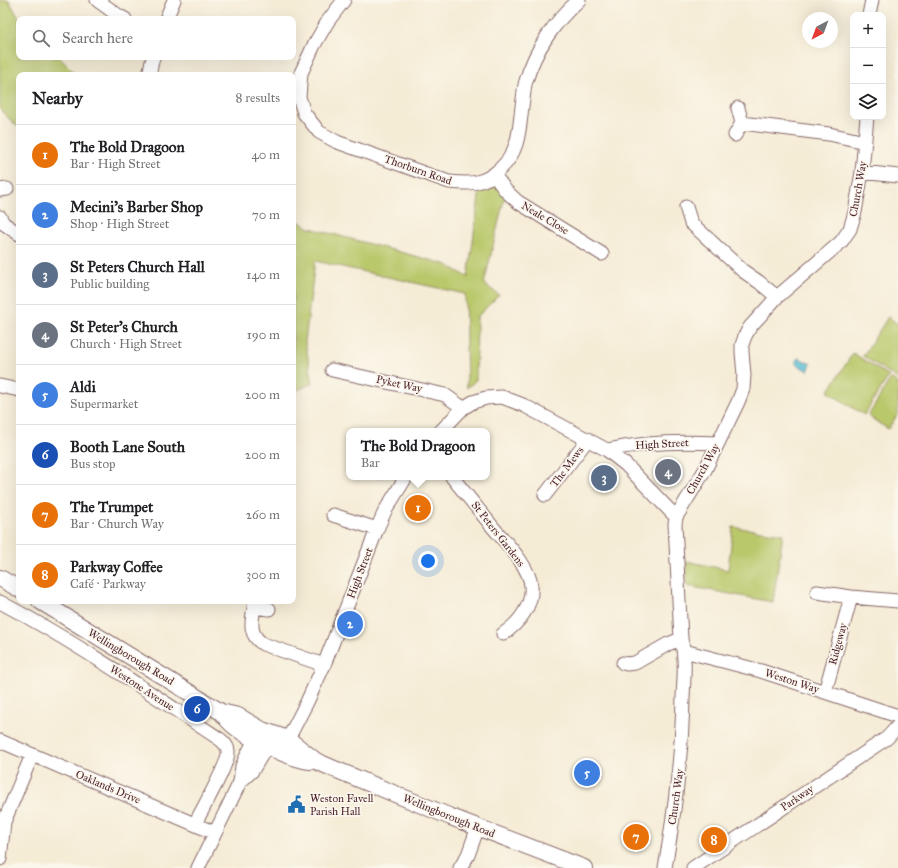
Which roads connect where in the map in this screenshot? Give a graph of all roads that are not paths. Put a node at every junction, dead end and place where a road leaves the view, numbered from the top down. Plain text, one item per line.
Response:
1 (98, 0) edge
2 (174, 0) edge
3 (344, 0) edge
4 (579, 0) edge
5 (872, 0) edge
6 (870, 12) edge
7 (119, 16) edge
8 (167, 16) edge
9 (152, 60) edge
10 (150, 72) edge
11 (738, 108) dead end
12 (867, 120) edge
13 (742, 123) junction
14 (735, 135) dead end
15 (865, 142) junction
16 (862, 172) junction
17 (494, 175) junction
18 (898, 176) edge
19 (686, 207) dead end
20 (0, 217) edge
21 (16, 233) edge
22 (602, 254) dead end
23 (777, 297) junction
24 (332, 370) dead end
25 (0, 386) edge
26 (16, 389) edge
27 (463, 408) junction
28 (444, 428) edge
29 (588, 439) junction
30 (718, 443) junction
31 (606, 450) junction
32 (404, 480) edge
33 (454, 480) edge
34 (545, 495) dead end
35 (333, 515) dead end
36 (676, 516) junction
37 (377, 529) junction
38 (0, 578) edge
39 (16, 587) edge
40 (817, 592) dead end
41 (851, 596) junction
42 (0, 602) edge
43 (898, 602) edge
44 (45, 604) edge
45 (254, 604) edge
46 (269, 609) dead end
47 (503, 634) dead end
48 (683, 645) junction
49 (623, 663) dead end
50 (324, 665) junction
51 (825, 692) junction
52 (898, 716) edge
53 (898, 726) edge
54 (263, 739) junction
55 (288, 739) junction
56 (0, 741) edge
57 (32, 755) junction
58 (316, 761) junction
59 (196, 825) junction
60 (478, 827) junction
61 (215, 833) junction
62 (0, 854) edge
63 (198, 868) edge
64 (460, 868) edge
65 (584, 868) edge
66 (665, 868) edge
67 (693, 868) edge

1 - 7 street
2 - 8 street
3 - 17 street, Thorburn Road
4 - 17 street, Thorburn Road
5 - 6 street
9 - 10 street
11 - 13 street
12 - 15 street, Church Way
13 - 14 street
13 - 15 street
15 - 16 street, Church Way
16 - 18 street
16 - 23 street, Church Way
17 - 22 street, Neale Close
19 - 23 street
20 - 21 street
23 - 30 street, Church Way
24 - 27 street, Pyket Way
25 - 26 street
27 - 28 street, High Street
27 - 29 street, High Street
29 - 31 street, High Street
29 - 34 street, The Mews
30 - 31 street, High Street
30 - 36 street, Church Way
31 - 36 street, High Street
32 - 37 street, High Street
33 - 47 street, St Peters Gardens
35 - 37 street
36 - 48 street, Church Way
37 - 50 street, High Street
38 - 39 main road
40 - 41 street
41 - 43 street
41 - 51 street, Ridgeway
42 - 59 street, Westone Avenue
44 - 54 main road, Wellingborough Road
45 - 46 street
45 - 50 street
48 - 49 street
48 - 51 street, Weston Way
48 - 66 street, Church Way
50 - 55 street, High Street
51 - 52 street, Weston Way
53 - 67 street, Parkway
54 - 55 main road, Wellingborough Road
54 - 58 main road, Wellingborough Road
54 - 61 street
55 - 58 main road, Wellingborough Road
56 - 57 street, Oaklands Drive
57 - 59 street, Oaklands Drive
57 - 62 street
58 - 60 main road, Wellingborough Road
59 - 61 street, Oaklands Drive
60 - 64 street
60 - 65 main road, Wellingborough Road
61 - 63 street

